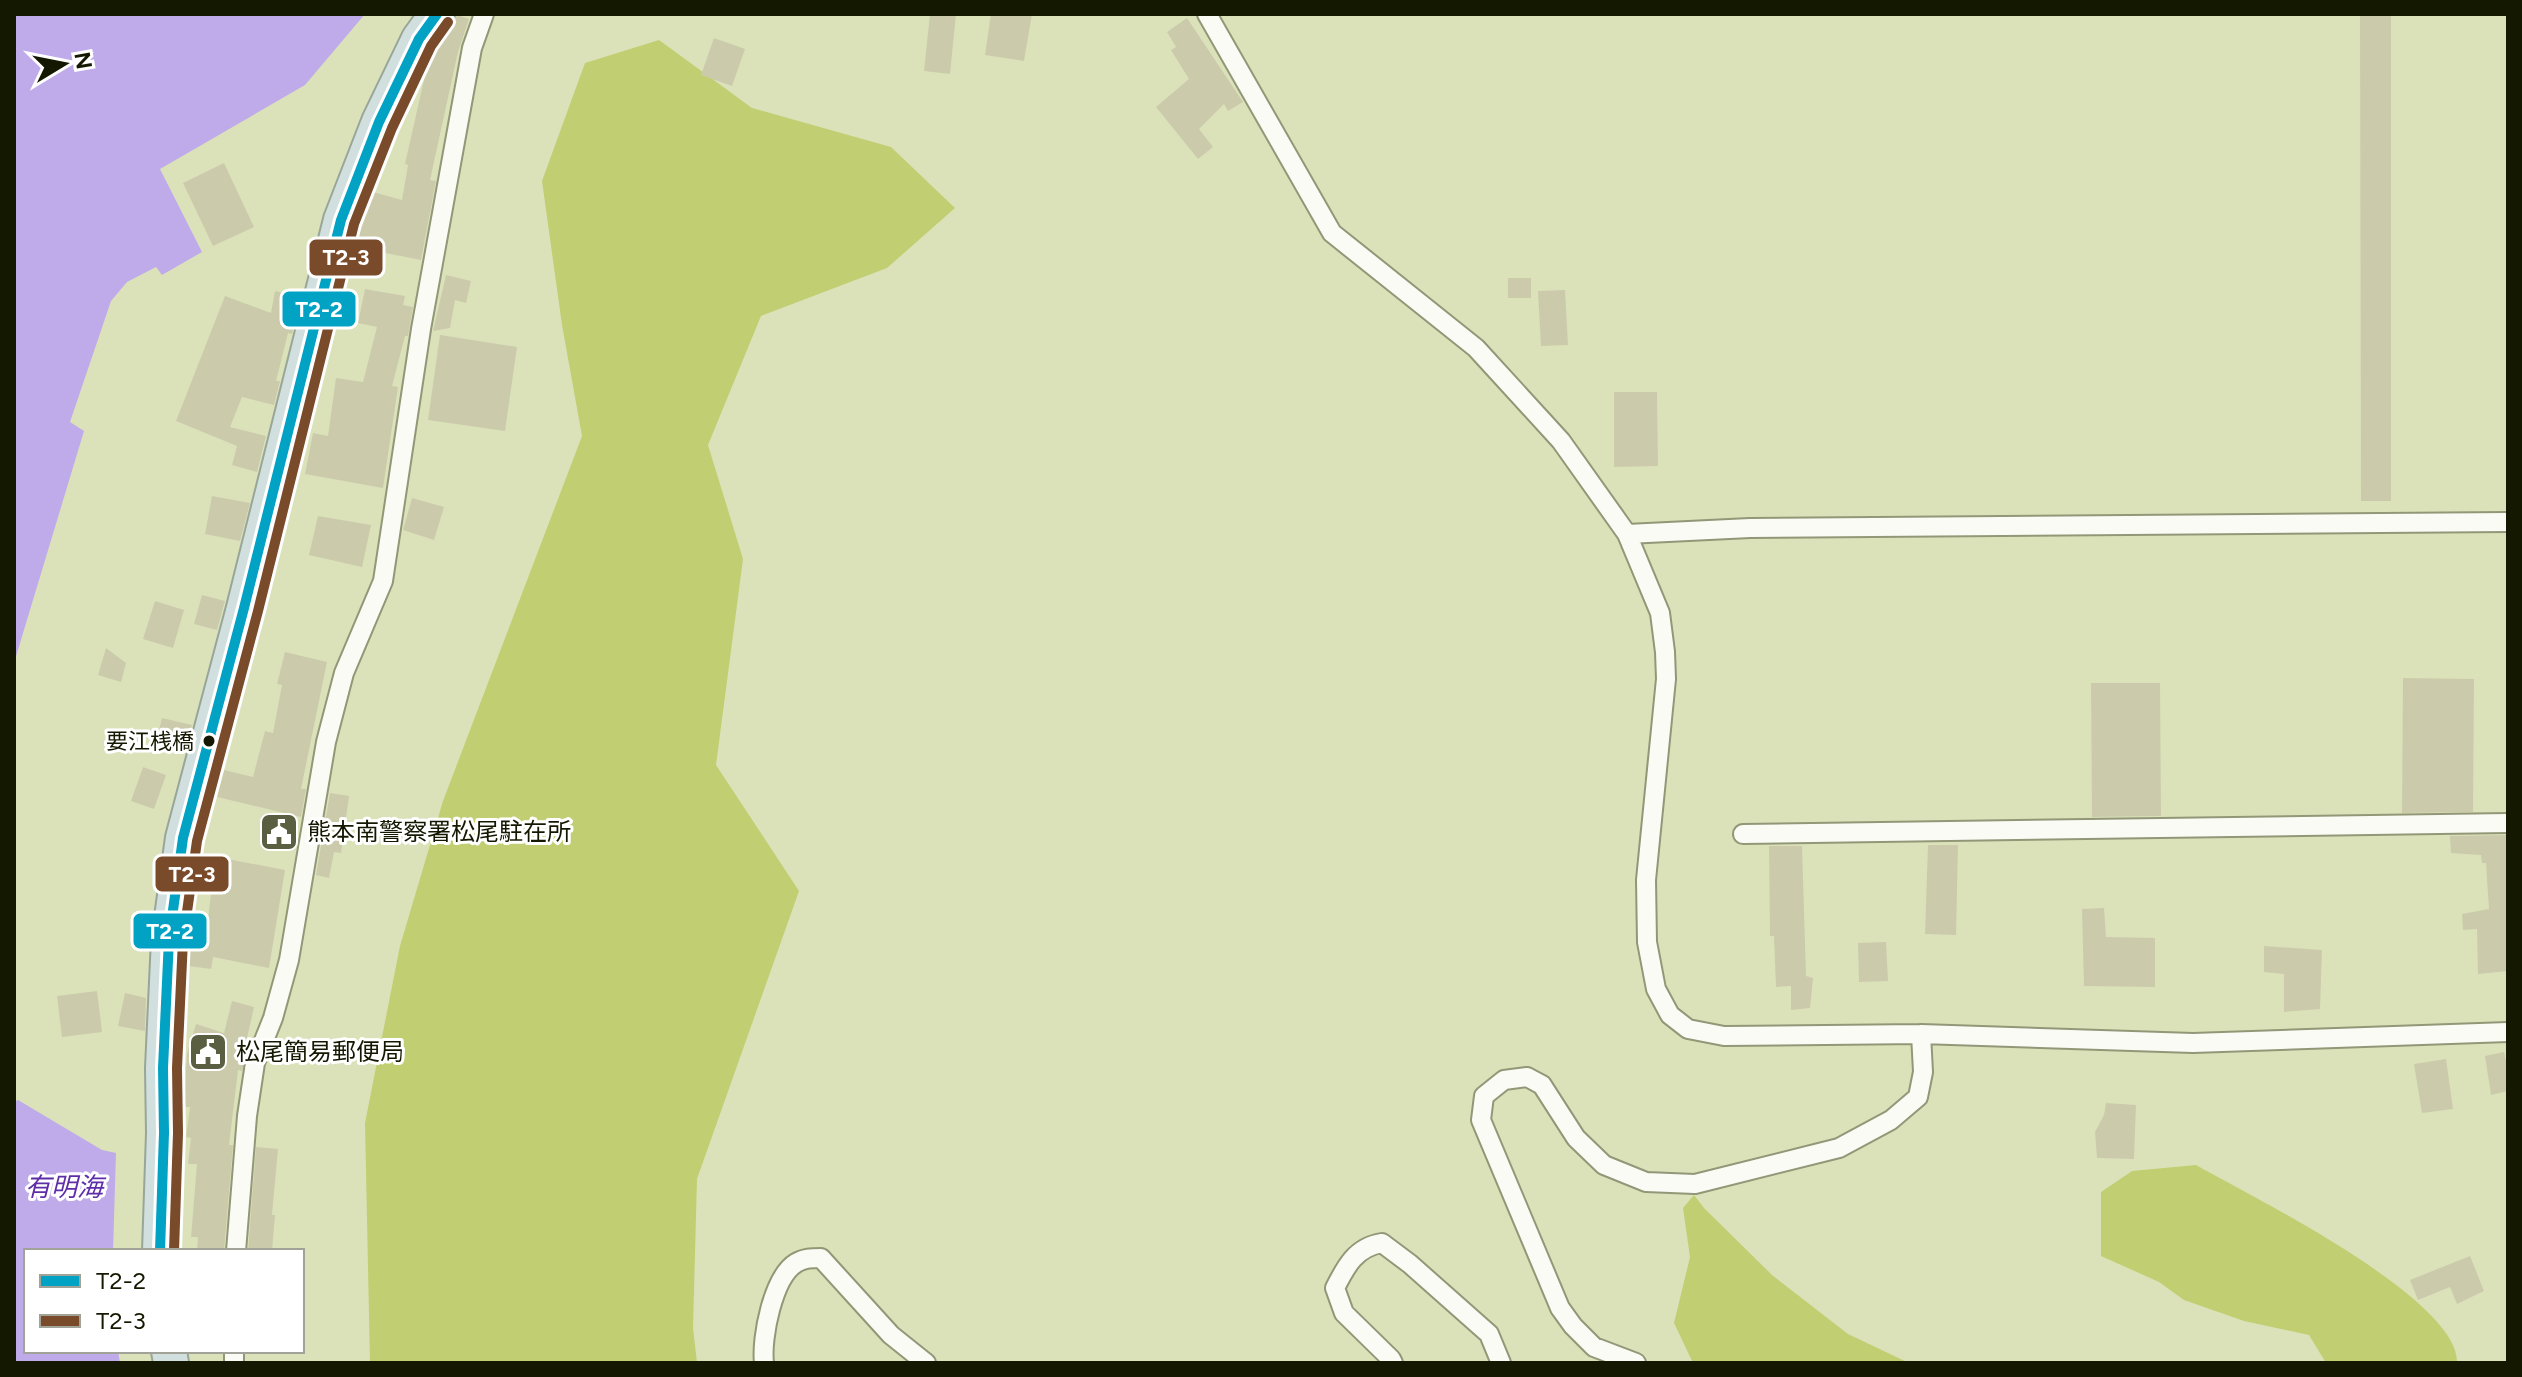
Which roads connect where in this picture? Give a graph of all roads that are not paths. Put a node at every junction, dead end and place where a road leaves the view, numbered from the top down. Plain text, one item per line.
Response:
1 (437, 14) edge
2 (484, 14) edge
3 (1207, 14) edge
4 (2508, 522) edge
5 (1627, 534) junction
6 (2508, 823) edge
7 (1743, 834) dead end
8 (2508, 1032) edge
9 (1921, 1034) junction
10 (160, 1249) edge
11 (236, 1249) edge
12 (764, 1363) edge
13 (926, 1363) edge
14 (1393, 1363) edge
15 (1501, 1363) edge
16 (1636, 1363) edge

1 - 10 highway
2 - 11 street
3 - 5 street
4 - 5 street
5 - 9 street
6 - 7 street
8 - 9 street
9 - 16 street
12 - 13 street
14 - 15 street

